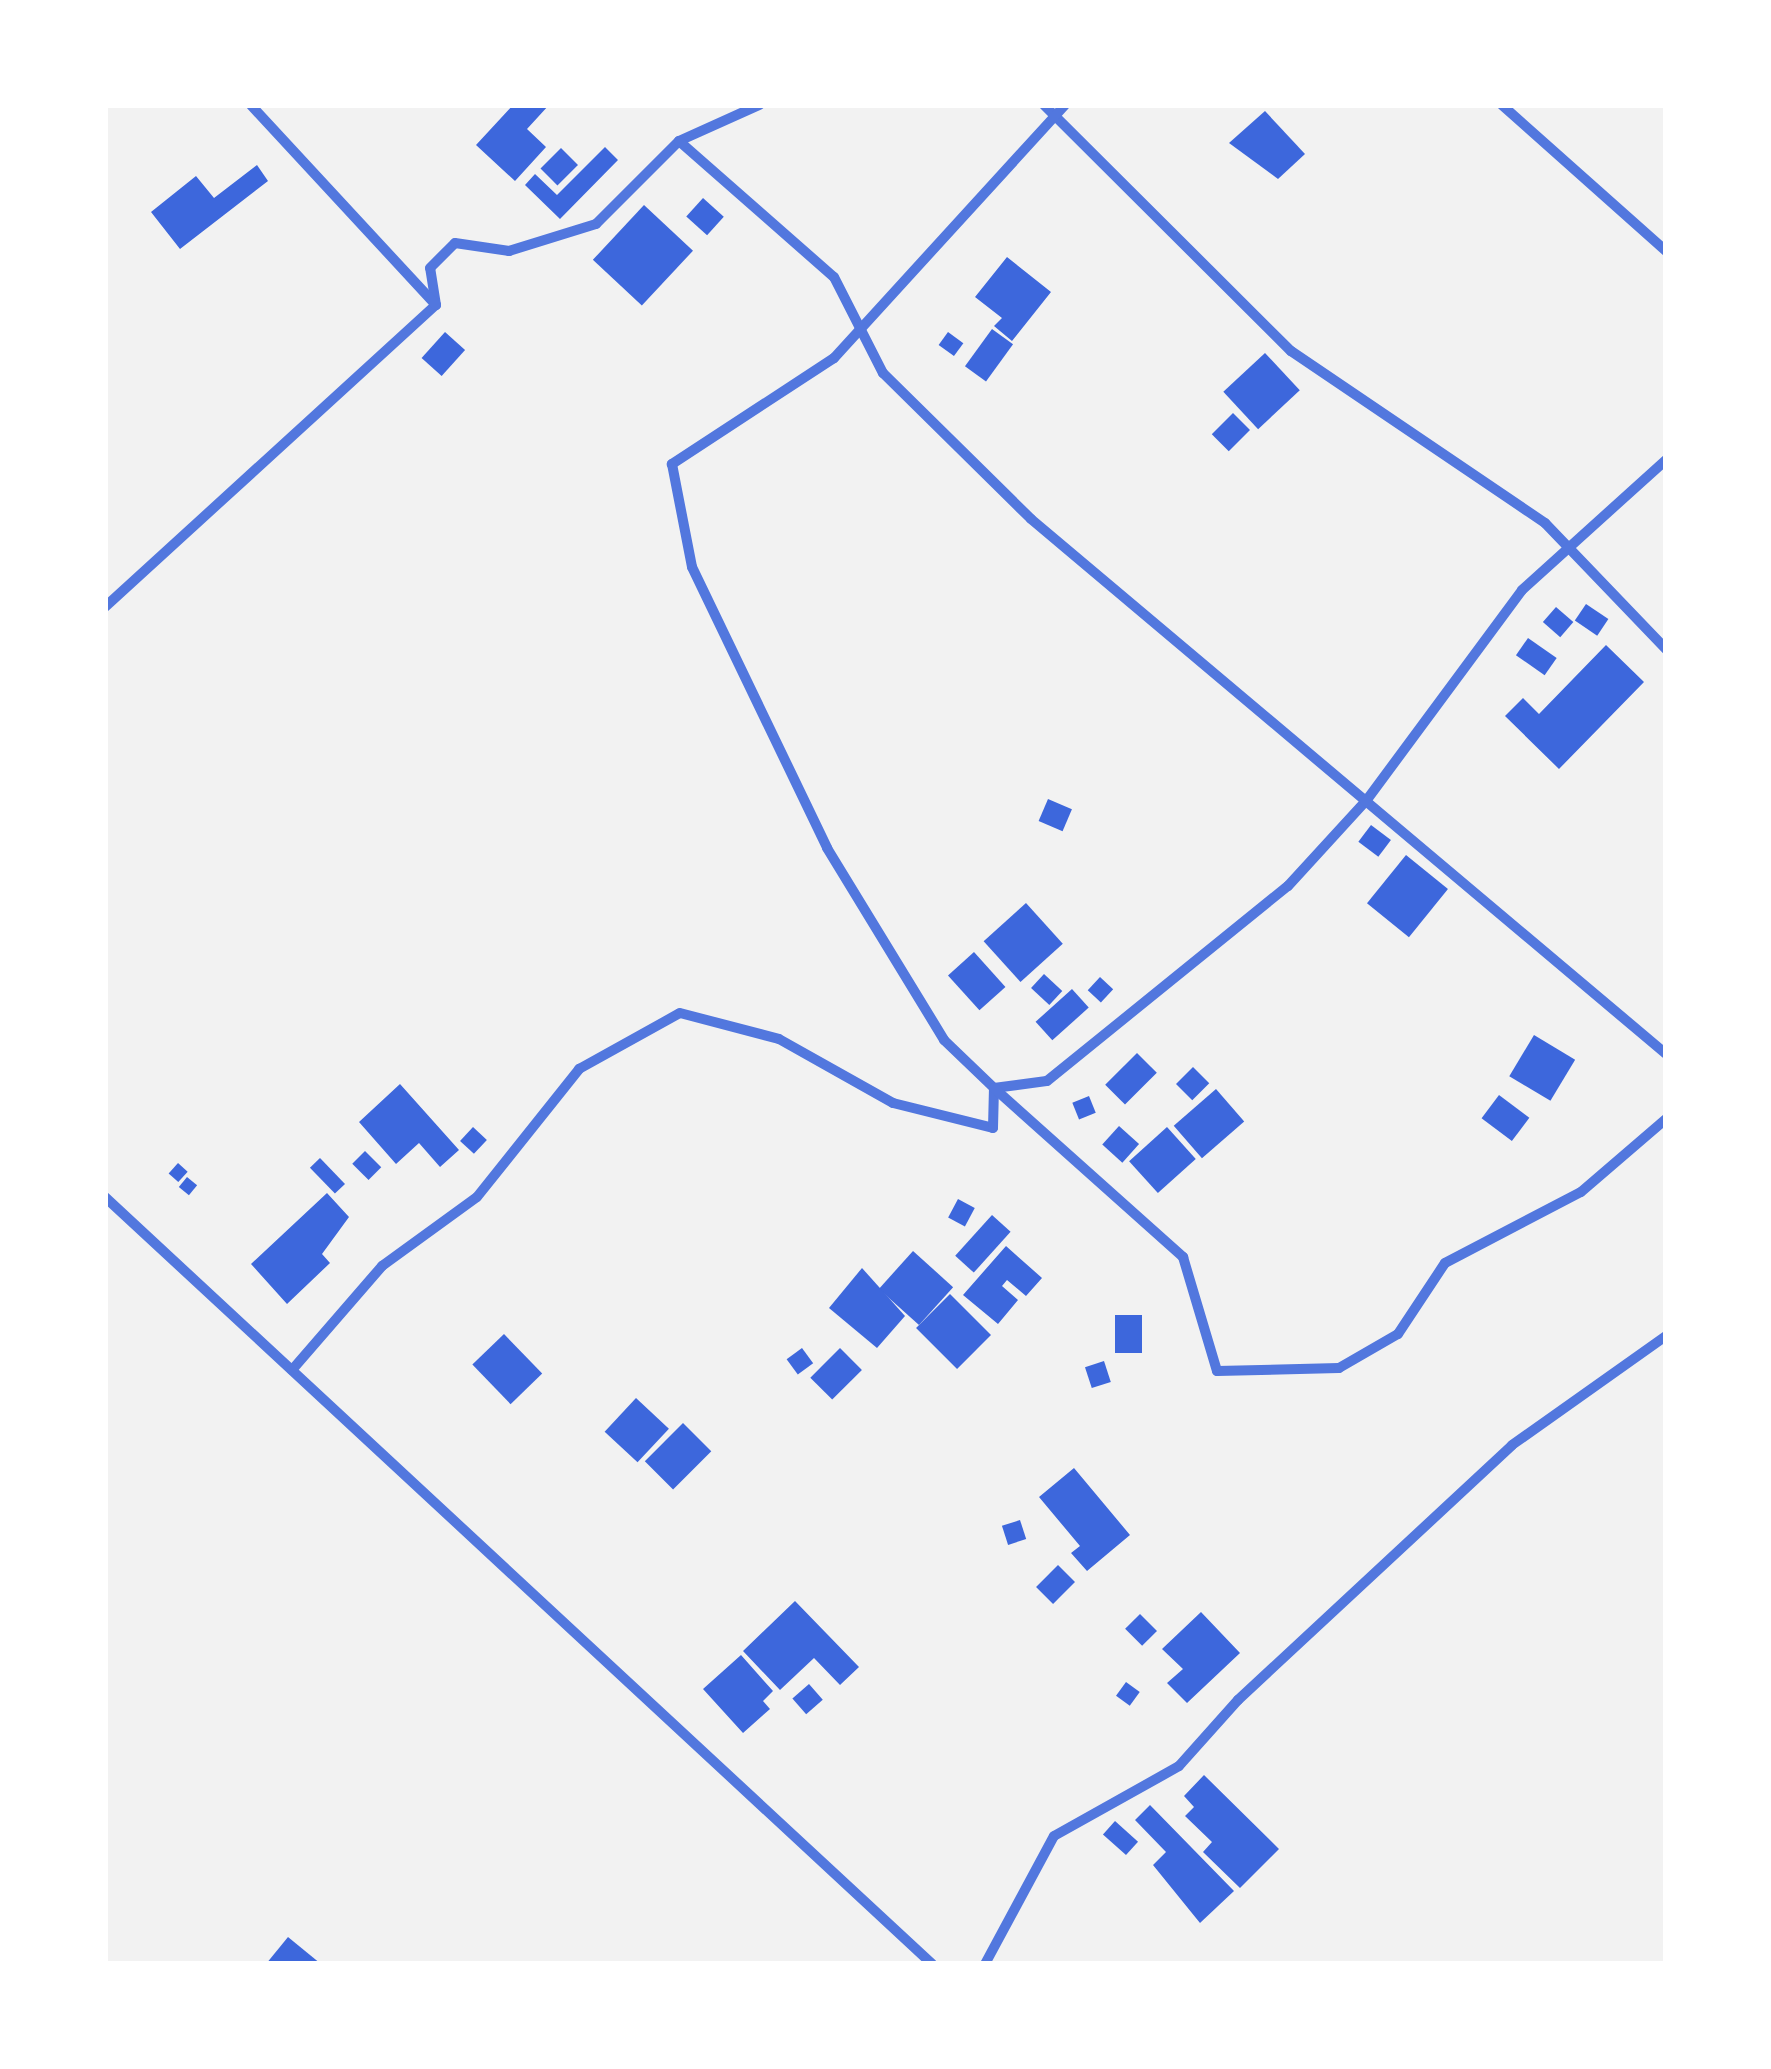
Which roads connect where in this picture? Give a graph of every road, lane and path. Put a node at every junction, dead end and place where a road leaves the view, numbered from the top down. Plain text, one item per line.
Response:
1 (251, 105) edge
2 (759, 105) edge
3 (1044, 105) edge
4 (1064, 105) edge
5 (1502, 105) edge
6 (1054, 115) junction
7 (679, 140) junction
8 (1666, 252) edge
9 (436, 305) junction
10 (860, 328) junction
11 (1666, 460) edge
12 (1570, 548) junction
13 (105, 607) edge
14 (1666, 649) edge
15 (1366, 801) junction
16 (1666, 1054) edge
17 (994, 1088) junction
18 (1666, 1119) edge
19 (105, 1197) edge
20 (1666, 1336) edge
21 (292, 1370) junction
22 (932, 1964) edge
23 (986, 1964) edge

1 - 9 street
2 - 7 street
3 - 6 street
4 - 6 street
5 - 8 street
6 - 10 street
6 - 12 street
7 - 9 street
7 - 10 street
9 - 13 street
10 - 15 street
10 - 17 street
11 - 12 street
12 - 14 street
12 - 15 street
15 - 16 street
15 - 17 street
17 - 18 street
17 - 21 street
19 - 21 street
20 - 23 street
21 - 22 street

